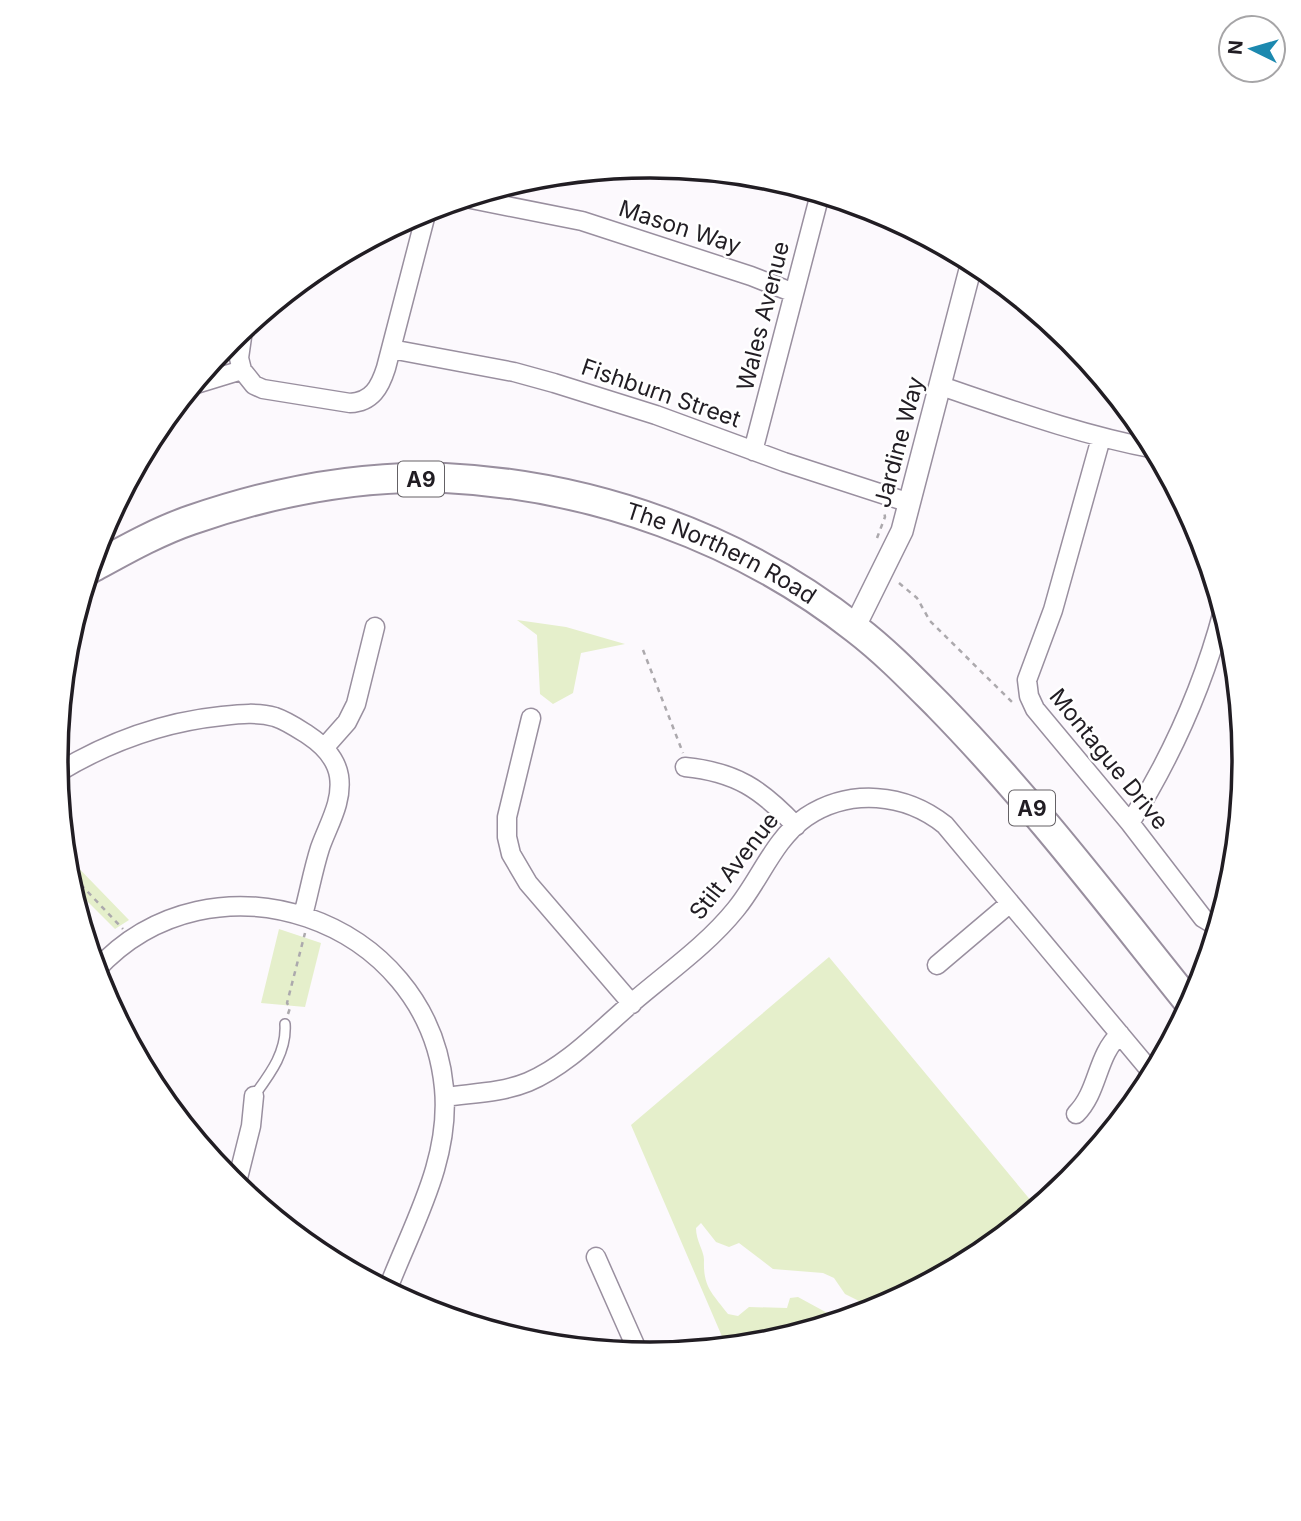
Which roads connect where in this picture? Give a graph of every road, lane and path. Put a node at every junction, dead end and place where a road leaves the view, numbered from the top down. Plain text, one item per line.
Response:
1 (486, 202) edge
2 (818, 203) edge
3 (423, 225) edge
4 (969, 273) edge
5 (794, 293) junction
6 (240, 348) edge
7 (391, 349) junction
8 (242, 370) junction
9 (211, 380) edge
10 (941, 386) junction
11 (1101, 438) junction
12 (1141, 446) edge
13 (753, 451) junction
14 (910, 503) junction
15 (882, 508) dead end
16 (876, 541) dead end
17 (103, 562) edge
18 (899, 583) dead end
19 (375, 627) dead end
20 (855, 628) junction
21 (1218, 631) edge
22 (643, 650) dead end
23 (1016, 706) dead end
24 (531, 718) dead end
25 (324, 748) junction
26 (68, 767) edge
27 (685, 767) joint
28 (1130, 823) junction
29 (796, 826) junction
30 (82, 885) edge
31 (1009, 904) junction
32 (1210, 922) edge
33 (304, 924) junction
34 (133, 939) junction
35 (105, 963) edge
36 (937, 965) dead end
37 (1183, 995) edge
38 (632, 1003) junction
39 (285, 1024) joint
40 (1120, 1034) junction
41 (1146, 1066) edge
42 (254, 1096) joint
43 (444, 1097) junction
44 (1076, 1114) dead end
45 (239, 1172) edge
46 (596, 1257) dead end
47 (391, 1282) edge
48 (634, 1343) edge

1 - 5 street, Mason Way
2 - 5 street, Wales Avenue
3 - 7 street
4 - 10 street, Jardine Way
5 - 13 street, Wales Avenue
6 - 8 street
7 - 8 street
7 - 13 street, Fishburn Street
8 - 9 street
10 - 11 street
10 - 14 street, Jardine Way
11 - 12 street
11 - 28 street, Montague Drive
13 - 14 street, Fishburn Street
14 - 20 street, Jardine Way
15 - 16 path
17 - 20 highway, The Northern Road / A9
18 - 23 path
19 - 25 street
20 - 37 highway, The Northern Road / A9
21 - 28 street
22 - 27 path
24 - 38 street
25 - 26 street
25 - 33 street
27 - 29 street
28 - 32 street, Montague Drive
29 - 31 street, Stilt Avenue
29 - 38 street, Stilt Avenue
30 - 34 path
31 - 36 street
31 - 40 street, Stilt Avenue
33 - 34 street
33 - 39 path
33 - 43 street
34 - 35 street
38 - 43 street, Stilt Avenue
39 - 42 lane
40 - 41 street, Stilt Avenue
40 - 44 street
42 - 45 street
43 - 47 street
46 - 48 street

